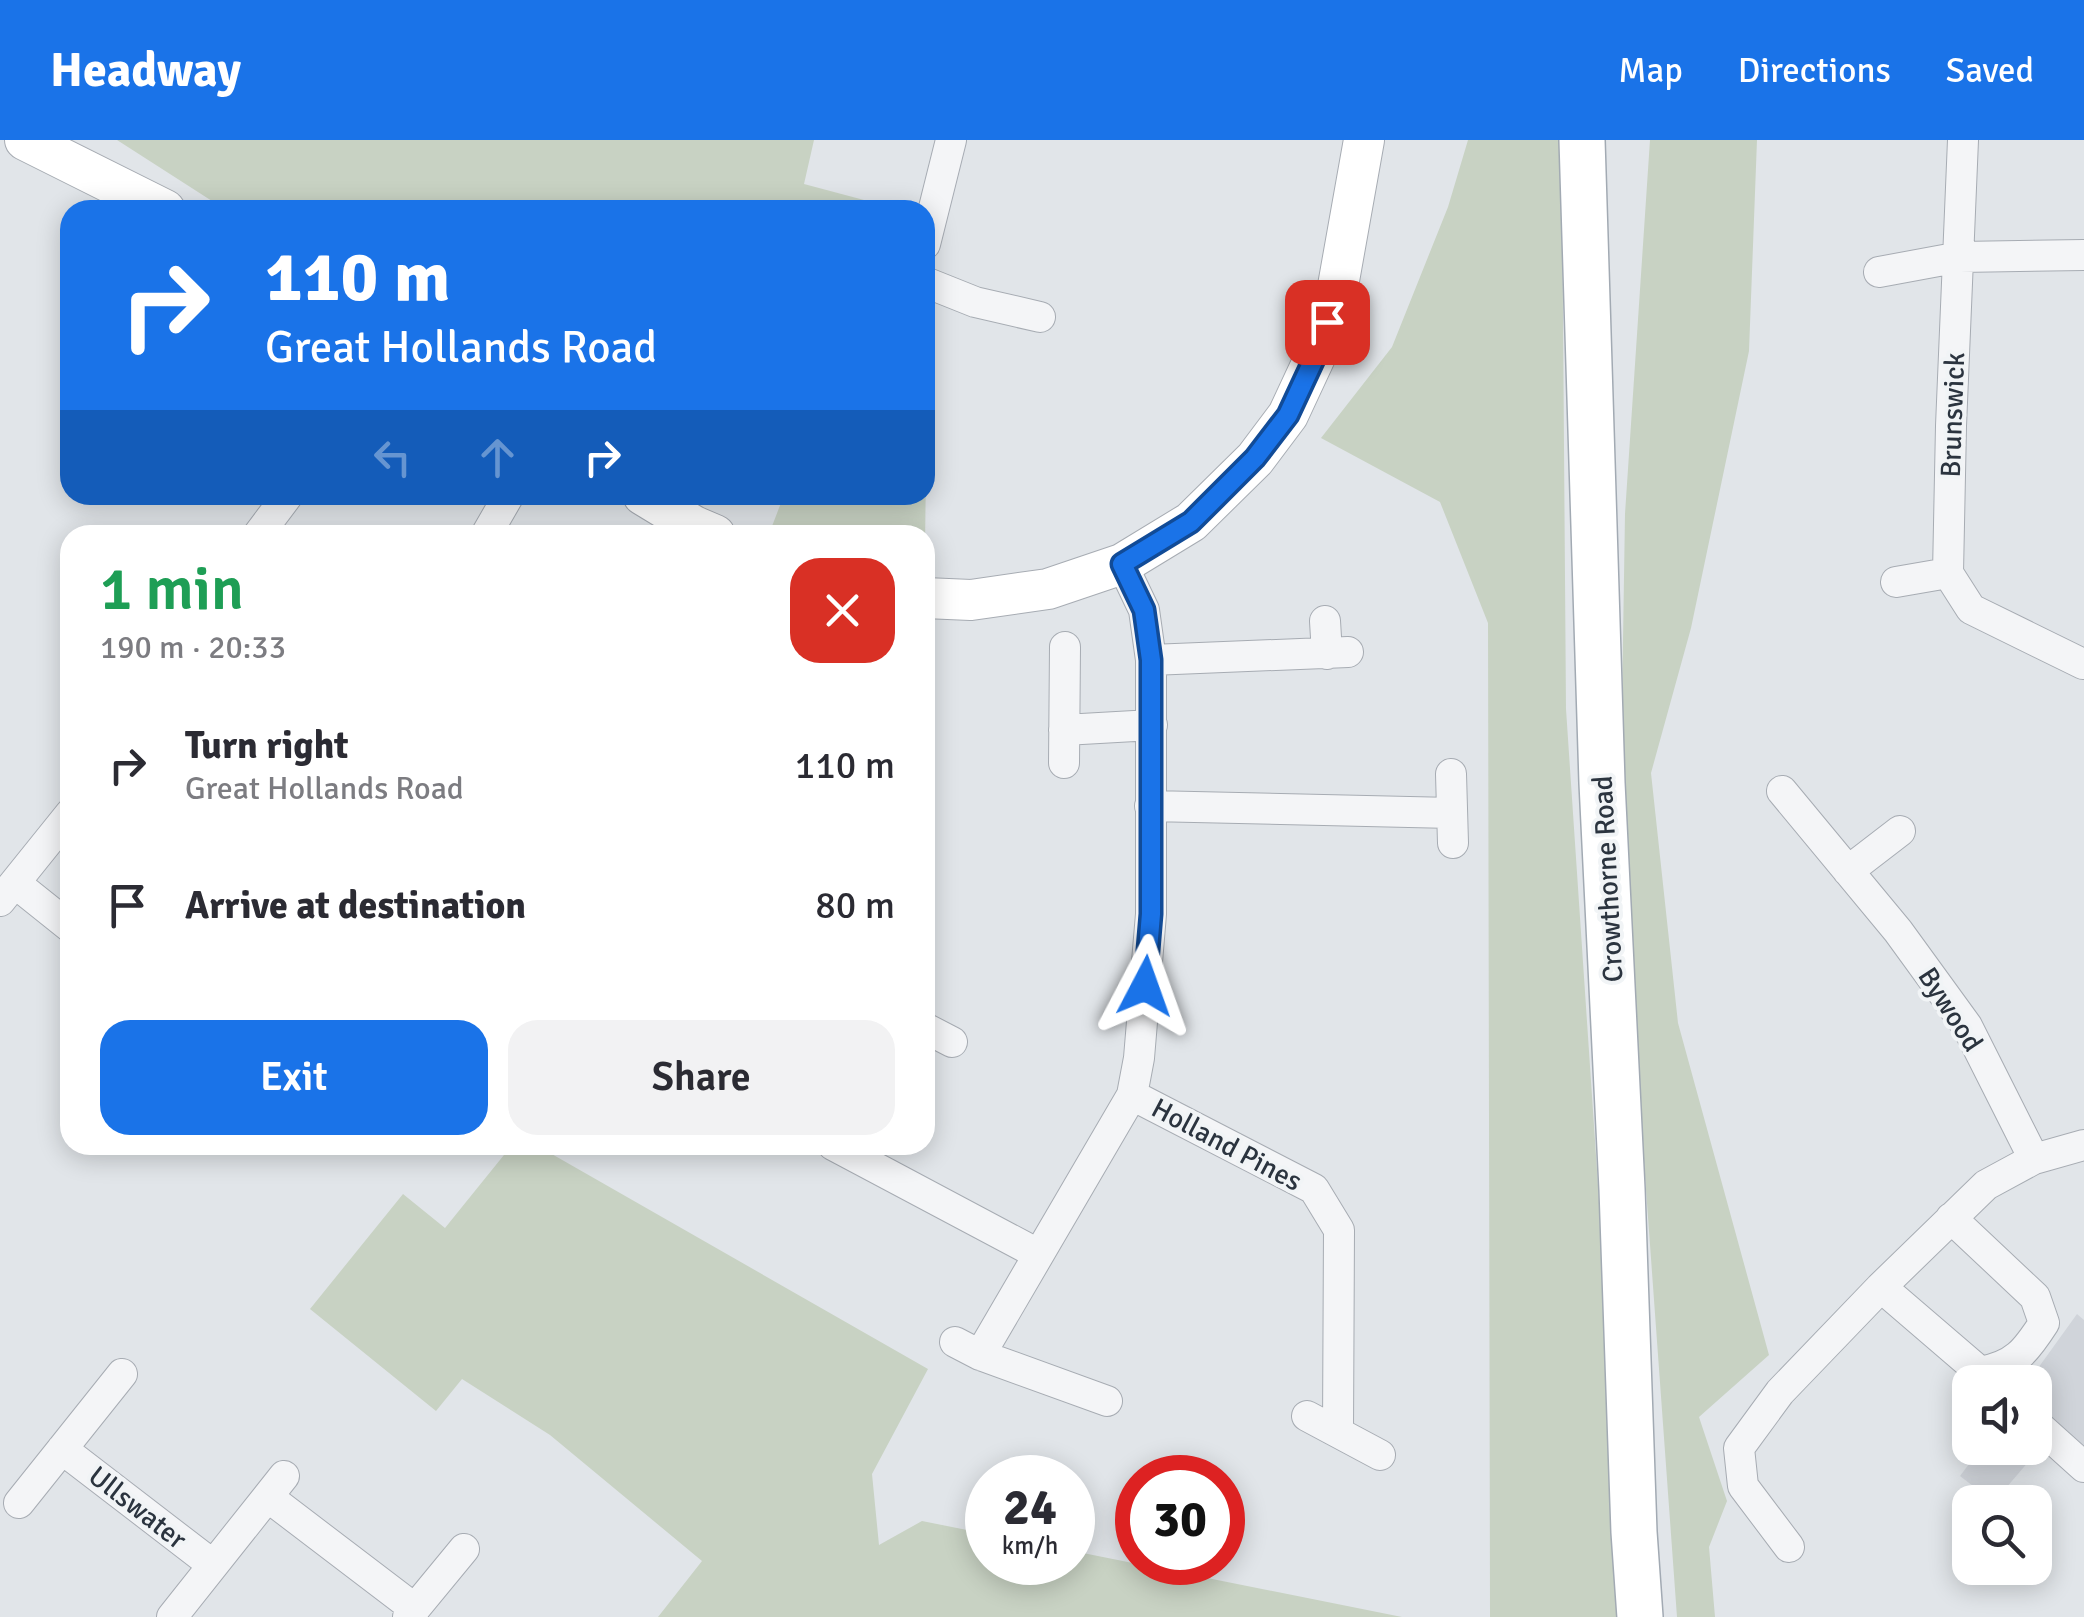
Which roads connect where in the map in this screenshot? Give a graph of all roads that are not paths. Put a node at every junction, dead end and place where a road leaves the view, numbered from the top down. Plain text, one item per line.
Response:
1 (25, 140) edge
2 (951, 140) edge
3 (1364, 140) edge
4 (1582, 140) edge
5 (1963, 140) edge
6 (145, 200) edge
7 (935, 204) edge
8 (2084, 254) edge
9 (1960, 257) junction
10 (1879, 272) dead end
11 (935, 286) edge
12 (1040, 317) dead end
13 (659, 505) edge
14 (692, 525) edge
15 (1122, 564) junction
16 (1948, 572) junction
17 (1896, 582) dead end
18 (935, 598) edge
19 (1324, 621) dead end
20 (1065, 647) dead end
21 (1151, 660) junction
22 (2083, 664) edge
23 (1152, 725) junction
24 (1064, 730) junction
25 (1064, 763) dead end
26 (1452, 774) dead end
27 (1782, 792) dead end
28 (1150, 806) junction
29 (60, 826) edge
30 (1900, 831) dead end
31 (1848, 871) junction
32 (7, 892) edge
33 (60, 921) edge
34 (1132, 1095) junction
35 (2084, 1144) edge
36 (852, 1155) edge
37 (2034, 1159) junction
38 (1950, 1218) junction
39 (1038, 1254) junction
40 (1880, 1287) junction
41 (122, 1374) dead end
42 (1107, 1401) dead end
43 (1307, 1416) dead end
44 (1338, 1431) junction
45 (2052, 1438) edge
46 (62, 1448) junction
47 (1380, 1455) dead end
48 (2084, 1467) edge
49 (19, 1503) dead end
50 (1788, 1547) dead end
51 (464, 1549) dead end
52 (213, 1566) junction
53 (411, 1613) edge
54 (172, 1617) edge
55 (1640, 1617) edge

1 - 6 street
2 - 7 street
3 - 15 street
4 - 55 main road, Crowthorne Road
5 - 9 street, Brunswick
8 - 9 street
9 - 10 street
9 - 16 street, Brunswick
11 - 12 street
13 - 14 street
15 - 18 street
15 - 21 street, Holland Pines
16 - 17 street
16 - 22 street
19 - 21 street
20 - 24 street
21 - 23 street, Holland Pines
23 - 24 street
23 - 28 street, Holland Pines
24 - 25 street
26 - 28 street
27 - 31 street, Bywood
28 - 34 street, Holland Pines
29 - 32 street
30 - 31 street
31 - 37 street, Bywood
32 - 33 street
34 - 39 street, Holland Pines
34 - 44 street, Holland Pines
35 - 37 street
36 - 39 street
37 - 38 street
38 - 40 street
38 - 40 street
39 - 42 street, Holland Pines
40 - 50 street
41 - 46 street, Ullswater
43 - 44 street
44 - 47 street
45 - 48 street
46 - 49 street, Ullswater
46 - 52 street, Ullswater
51 - 53 street, Ullswater
52 - 53 street, Ullswater
52 - 54 street, Ullswater

